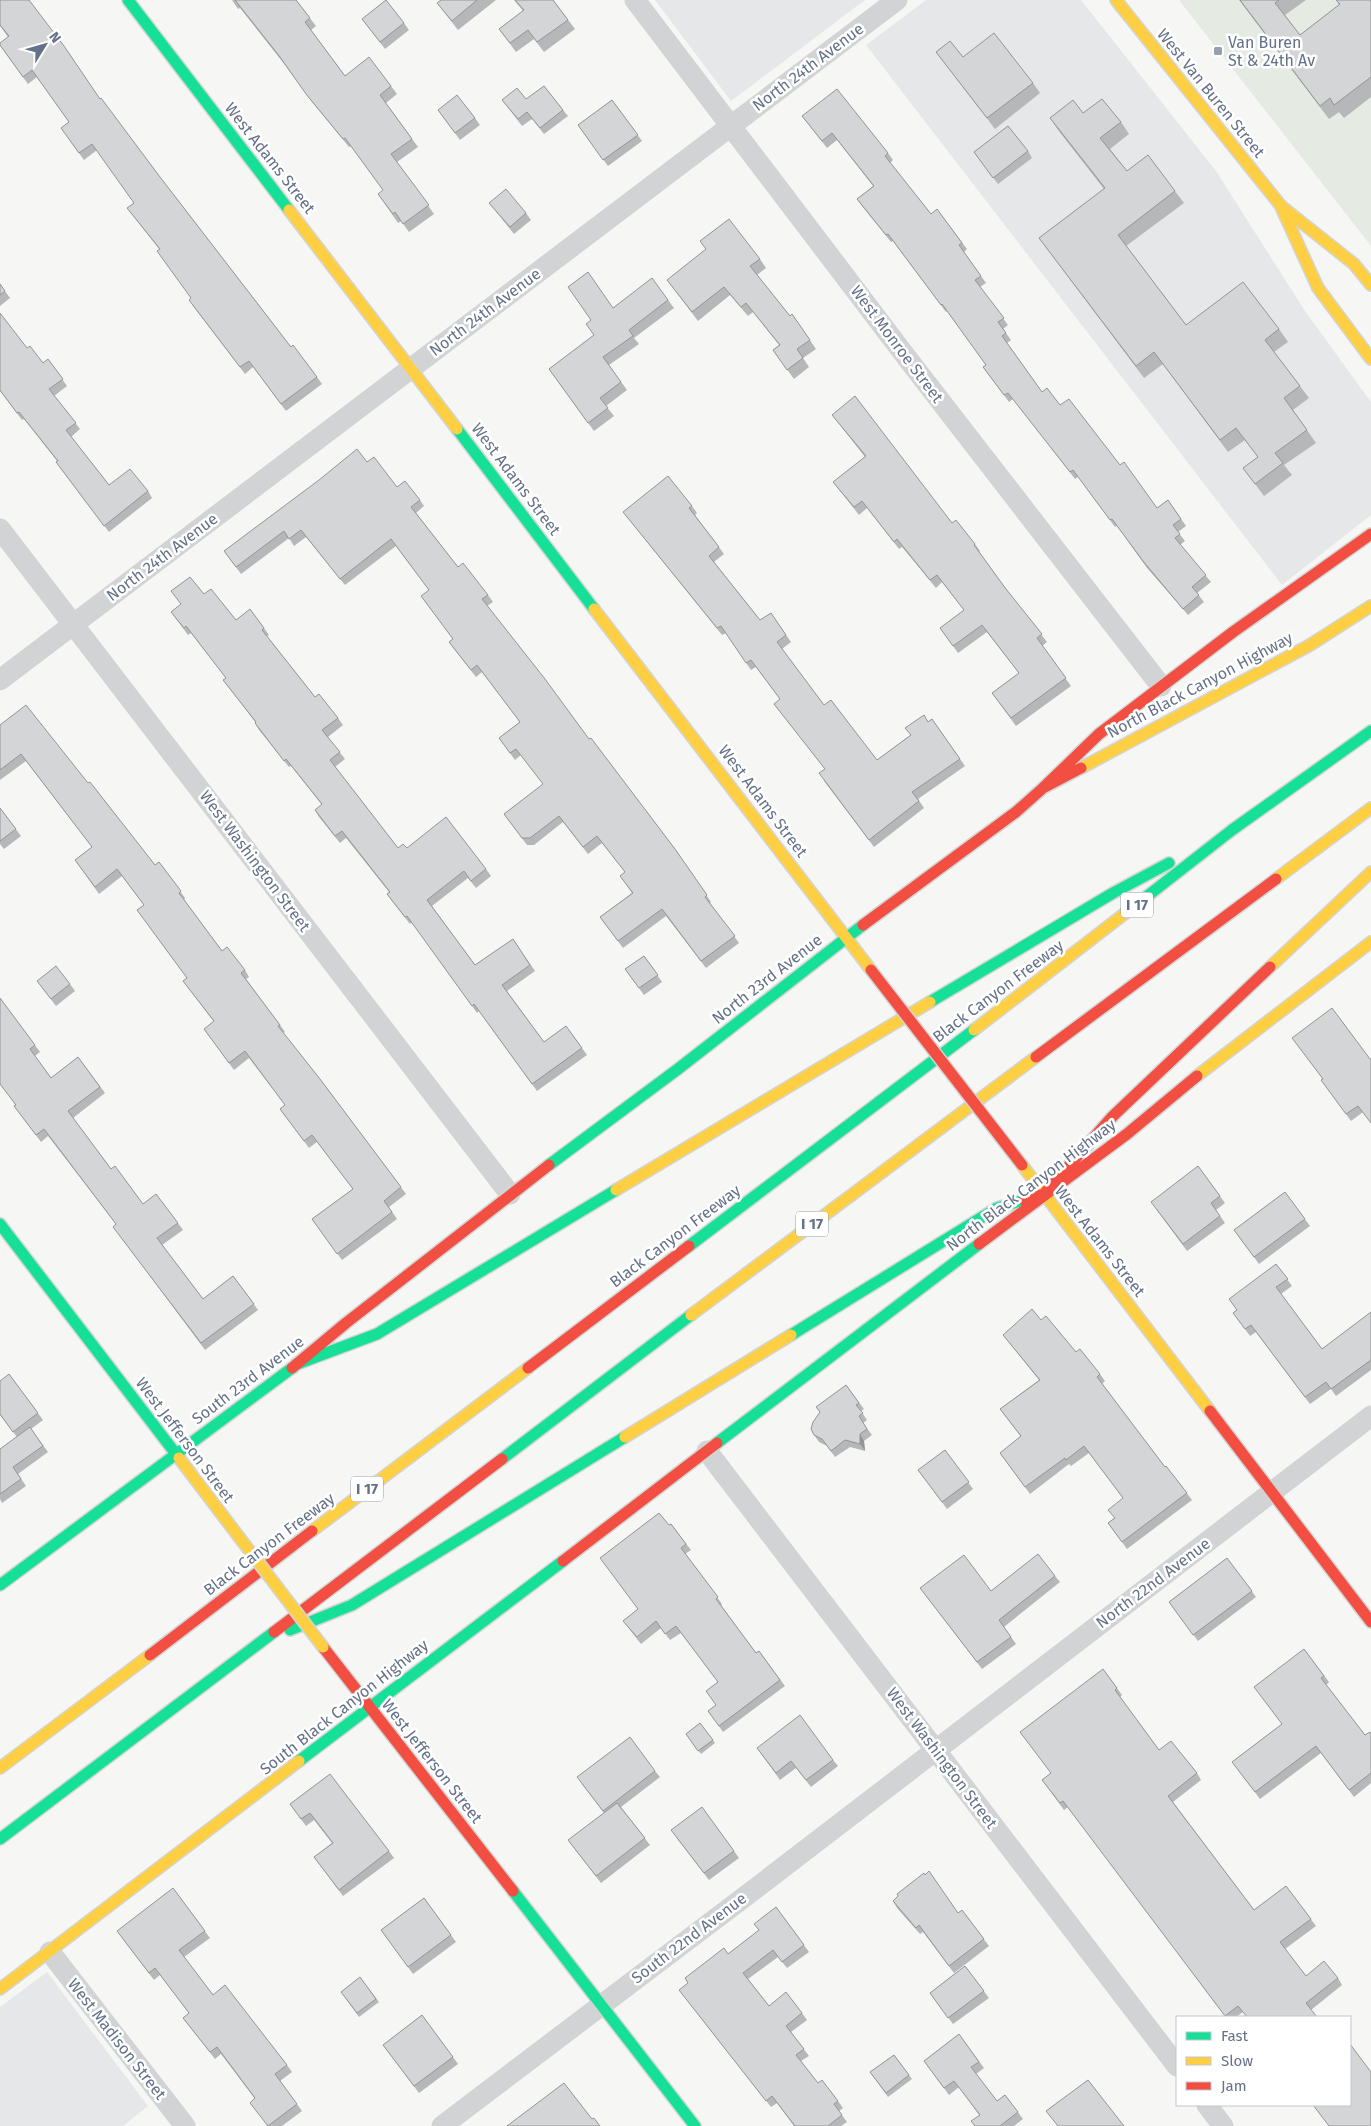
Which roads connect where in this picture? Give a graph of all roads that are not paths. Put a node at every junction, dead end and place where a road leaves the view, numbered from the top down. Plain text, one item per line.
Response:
1 (128, 0) edge
2 (634, 0) edge
3 (897, 0) edge
4 (1116, 0) edge
5 (729, 126) junction
6 (1281, 206) junction
7 (1371, 284) edge
8 (1371, 359) edge
9 (411, 368) junction
10 (0, 529) edge
11 (1371, 534) edge
12 (1371, 606) edge
13 (73, 625) junction
14 (0, 680) edge
15 (1161, 686) junction
16 (1371, 731) edge
17 (1043, 788) junction
18 (1371, 808) edge
19 (1232, 830) junction
20 (1371, 872) edge
21 (846, 938) junction
22 (1368, 950) edge
23 (510, 1194) junction
24 (1044, 1194) junction
25 (0, 1224) edge
26 (298, 1364) junction
27 (1371, 1416) edge
28 (707, 1451) junction
29 (176, 1455) junction
30 (1272, 1491) junction
31 (0, 1585) edge
32 (1371, 1622) edge
33 (256, 1644) junction
34 (370, 1708) junction
35 (935, 1749) junction
36 (0, 1768) edge
37 (0, 1839) edge
38 (50, 1952) junction
39 (0, 1990) edge
40 (601, 2004) junction
41 (1176, 2065) edge
42 (1208, 2106) edge
43 (185, 2126) edge
44 (442, 2126) edge
45 (695, 2126) edge
46 (1223, 2126) edge

1 - 9 main road, West Adams Street
2 - 5 street, West Monroe Street
3 - 5 street, North 24th Avenue
4 - 6 main road, West Van Buren Street
5 - 9 street, North 24th Avenue
5 - 15 street, West Monroe Street
6 - 7 main road, West Van Buren Street
6 - 8 main road, West Van Buren Street
9 - 13 street, North 24th Avenue
9 - 21 main road, West Adams Street
10 - 13 street, West Washington Street
11 - 15 main road
12 - 17 main road, North Black Canyon Highway
13 - 14 street, North 24th Avenue
13 - 23 street, West Washington Street
15 - 17 main road
16 - 19 main road, Black Canyon Freeway / I 17
17 - 21 main road, North 23rd Avenue
18 - 33 main road, I 17
19 - 26 main road
19 - 36 main road, Black Canyon Freeway / I 17
20 - 24 main road
21 - 23 main road, North 23rd Avenue
21 - 24 main road, West Adams Street, bridge
22 - 24 main road, North Black Canyon Highway
23 - 26 main road, South 23rd Avenue
24 - 28 main road, North Black Canyon Highway
24 - 30 main road, West Adams Street
24 - 33 main road
25 - 29 main road, West Jefferson Street
26 - 29 main road, South 23rd Avenue
27 - 30 street, North 22nd Avenue
28 - 34 main road, South Black Canyon Highway
28 - 35 street, West Washington Street
29 - 31 main road, South 23rd Avenue
29 - 34 main road, West Jefferson Street, bridge
30 - 32 main road, West Adams Street
30 - 35 street, North 22nd Avenue
33 - 37 main road, I 17
34 - 38 main road, South Black Canyon Highway
34 - 40 main road, West Jefferson Street
35 - 40 street, South 22nd Avenue
35 - 41 street, West Washington Street
38 - 39 main road, South Black Canyon Highway
38 - 43 street, West Madison Street
40 - 44 street, South 22nd Avenue
40 - 45 main road, West Jefferson Street
42 - 46 street

